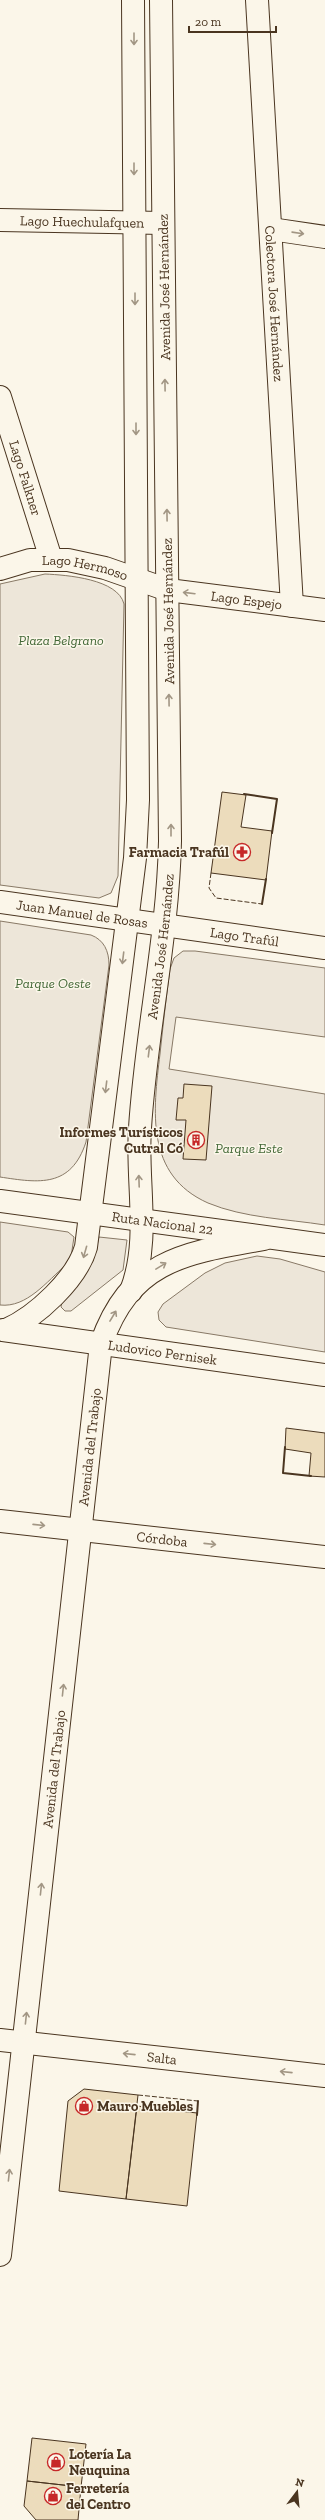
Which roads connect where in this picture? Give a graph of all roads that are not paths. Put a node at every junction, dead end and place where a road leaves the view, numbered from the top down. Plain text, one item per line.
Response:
1 (133, 0) edge
2 (161, 0) edge
3 (257, 0) edge
4 (0, 220) edge
5 (135, 222) junction
6 (163, 223) junction
7 (271, 229) junction
8 (325, 237) edge
9 (0, 397) edge
10 (51, 559) junction
11 (0, 568) edge
12 (137, 579) junction
13 (168, 590) junction
14 (292, 606) junction
15 (325, 610) edge
16 (0, 902) edge
17 (128, 920) junction
18 (164, 925) junction
19 (325, 948) edge
20 (0, 1200) edge
21 (90, 1213) junction
22 (141, 1220) junction
23 (270, 1238) junction
24 (295, 1241) junction
25 (325, 1245) edge
26 (325, 1251) edge
27 (131, 1291) junction
28 (3, 1330) edge
29 (101, 1344) junction
30 (325, 1375) edge
31 (0, 1520) edge
32 (81, 1530) junction
33 (325, 1557) edge
34 (0, 2040) edge
35 (24, 2042) junction
36 (325, 2076) edge
37 (0, 2256) edge

1 -> 5 main road, Avenida José Hernández
2 - 6 main road, Avenida José Hernández
3 - 7 main road, Colectora José Hernández
4 - 5 main road, Lago Huechulafquen
5 - 6 main road, Lago Huechulafquen
5 -> 12 main road, Avenida José Hernández
13 -> 6 main road, Avenida José Hernández
7 -> 8 main road
7 - 14 main road, Colectora José Hernández
9 - 10 main road, Lago Falkner
10 - 11 main road, Lago Hermoso
10 - 12 main road, Lago Hermoso
12 - 13 main road, Lago Hermoso
12 - 17 main road, Avenida José Hernández
14 -> 13 main road, Lago Espejo
18 -> 13 main road, Avenida José Hernández
14 - 15 main road, Lago Espejo
16 - 17 main road, Juan Manuel de Rosas
17 - 18 main road, Juan Manuel de Rosas
17 -> 21 main road, Avenida José Hernández
18 - 19 main road, Lago Trafúl
22 -> 18 main road, Avenida José Hernández
20 - 21 main road, Ruta Nacional 22
21 - 22 main road, Ruta Nacional 22
21 -> 28 main road
22 - 23 main road, Ruta Nacional 22
22 - 27 main road, Avenida del Trabajo
23 - 24 main road, Ruta Nacional 22
27 -> 23 main road, Avenida del Trabajo
24 - 25 main road, Ruta Nacional 22
24 - 26 main road
29 -> 27 main road, Avenida del Trabajo
28 - 29 main road, Ludovico Pernisek
29 - 30 main road, Ludovico Pernisek
29 - 32 main road, Avenida del Trabajo
31 -> 32 main road, Córdoba
32 -> 33 main road, Córdoba
35 -> 32 main road, Avenida del Trabajo
34 - 35 main road, Salta
36 -> 35 main road, Salta
37 -> 35 main road, Avenida del Trabajo

